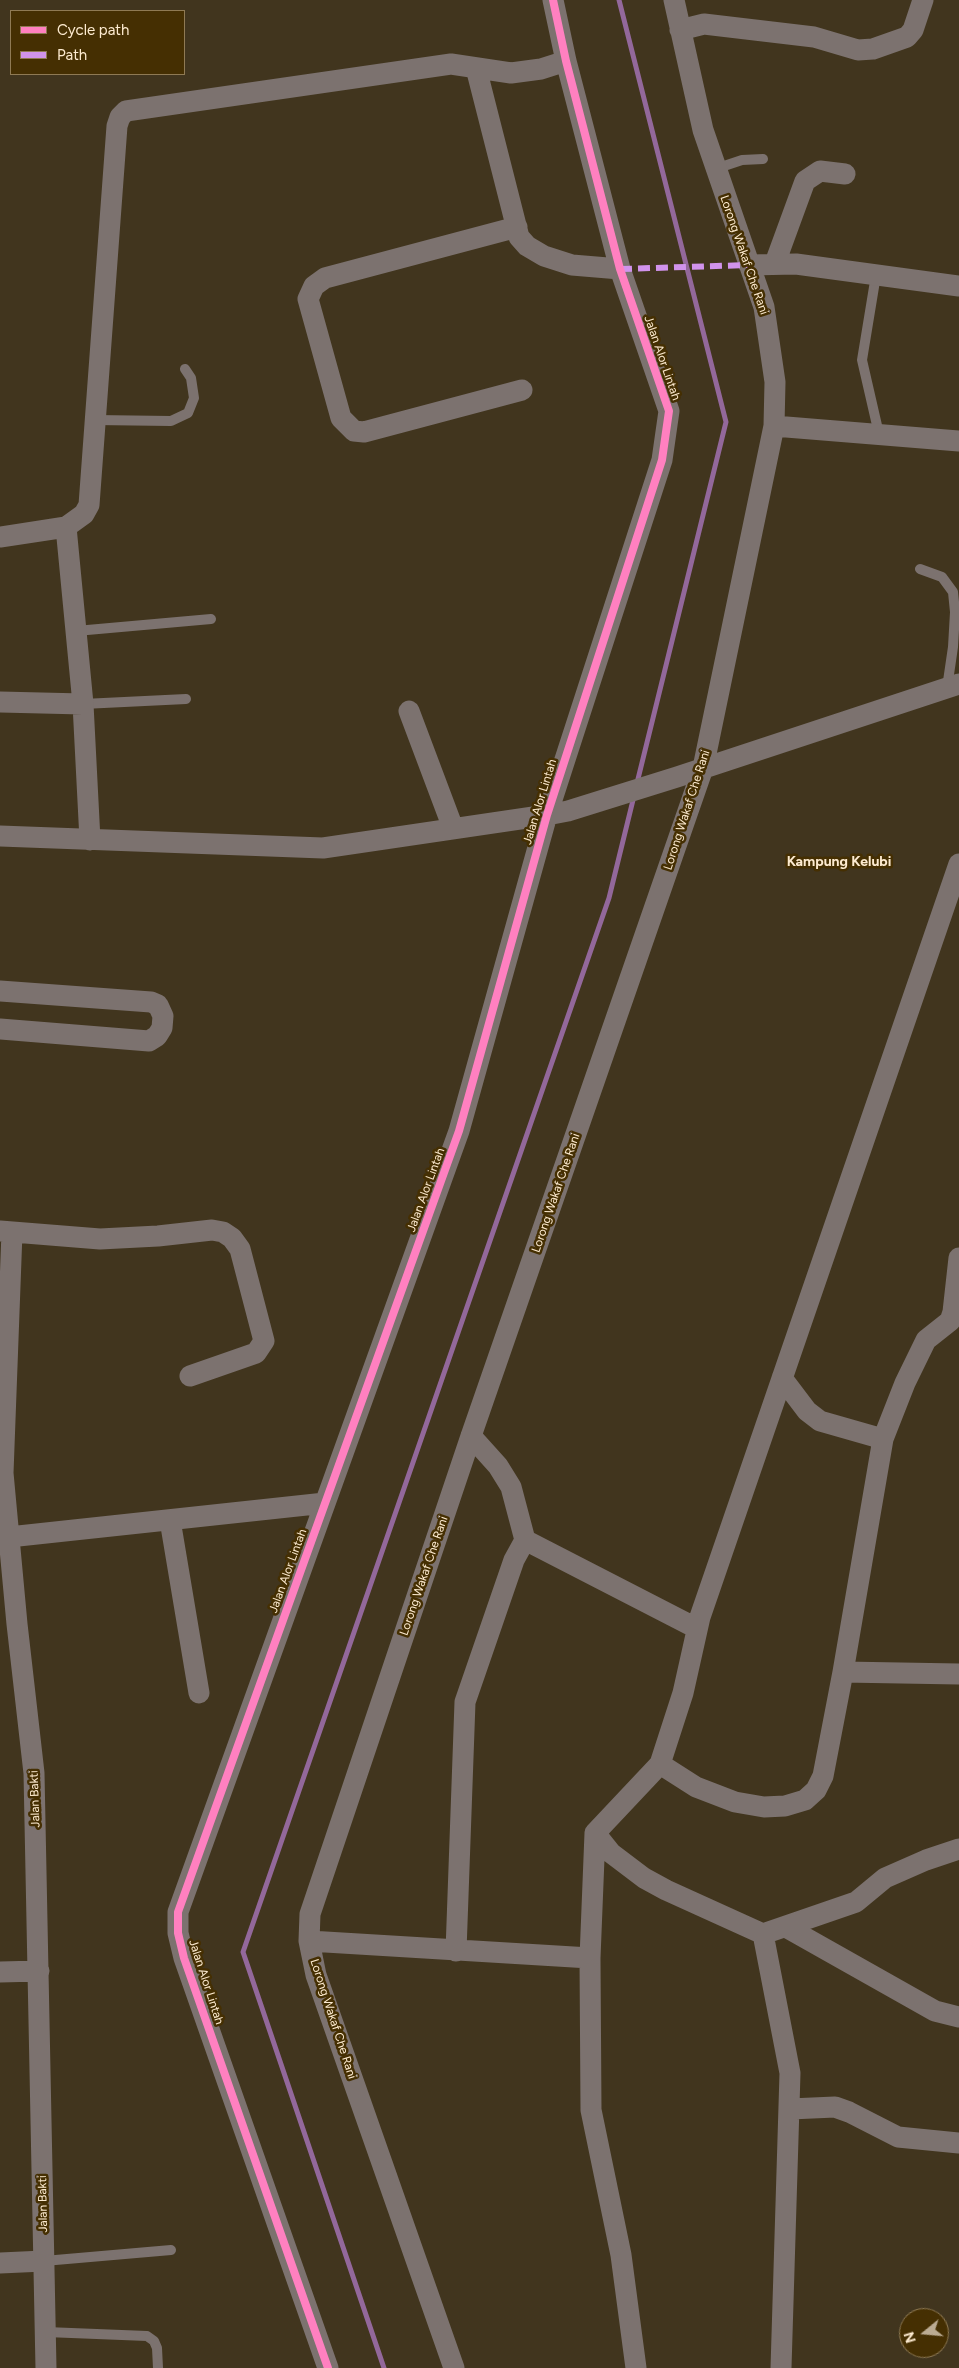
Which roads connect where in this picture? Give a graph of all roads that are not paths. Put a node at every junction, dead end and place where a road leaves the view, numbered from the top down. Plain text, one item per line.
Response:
1 (553, 0) edge
2 (674, 0) edge
3 (923, 0) edge
4 (680, 30) junction
5 (566, 61) junction
6 (476, 68) junction
7 (763, 159) dead end
8 (715, 169) junction
9 (845, 174) dead end
10 (517, 227) junction
11 (775, 263) junction
12 (749, 265) junction
13 (620, 270) junction
14 (876, 275) junction
15 (959, 286) edge
16 (185, 369) dead end
17 (522, 390) dead end
18 (95, 420) junction
19 (774, 426) junction
20 (879, 434) junction
21 (959, 440) edge
22 (66, 527) junction
23 (0, 537) edge
24 (920, 569) dead end
25 (211, 619) dead end
26 (76, 631) junction
27 (953, 686) edge
28 (186, 699) dead end
29 (0, 702) edge
30 (83, 704) junction
31 (409, 711) dead end
32 (703, 768) junction
33 (547, 815) junction
34 (453, 828) junction
35 (0, 836) edge
36 (90, 840) junction
37 (959, 864) edge
38 (0, 991) edge
39 (0, 1029) edge
40 (6, 1231) edge
41 (959, 1258) edge
42 (190, 1376) dead end
43 (782, 1378) junction
44 (471, 1436) junction
45 (883, 1439) junction
46 (1, 1473) edge
47 (324, 1503) junction
48 (170, 1520) junction
49 (9, 1537) junction
50 (525, 1540) junction
51 (8, 1624) edge
52 (696, 1628) junction
53 (843, 1672) junction
54 (959, 1674) edge
55 (199, 1693) dead end
56 (660, 1764) junction
57 (595, 1833) junction
58 (959, 1849) edge
59 (786, 1927) junction
60 (763, 1934) junction
61 (309, 1942) junction
62 (456, 1951) junction
63 (590, 1958) junction
64 (39, 1971) junction
65 (0, 1972) edge
66 (959, 2017) edge
67 (790, 2109) junction
68 (959, 2143) edge
69 (171, 2250) dead end
70 (44, 2261) junction
71 (0, 2263) edge
72 (46, 2332) junction
73 (46, 2368) edge
74 (158, 2368) edge
75 (328, 2368) edge
76 (454, 2368) edge
77 (636, 2368) edge
78 (781, 2368) edge

1 - 5 street, Jalan Alor Lintah
2 - 4 street, Lorong Wakaf Che Rani
3 - 4 street
4 - 8 street, Lorong Wakaf Che Rani
5 - 6 street
5 - 13 street, Jalan Alor Lintah
6 - 10 street
6 - 18 street
7 - 8 lane
8 - 12 street, Lorong Wakaf Che Rani
9 - 11 street
10 - 13 street
10 - 17 street
11 - 12 street
11 - 14 street
12 - 19 street, Lorong Wakaf Che Rani
13 - 33 street, Jalan Alor Lintah
14 - 15 street
14 - 20 lane
16 - 18 lane
18 - 22 street
19 - 20 street
19 - 32 street, Lorong Wakaf Che Rani
20 - 21 street
22 - 23 street
22 - 26 street
24 - 27 lane
25 - 26 lane
26 - 30 street
27 - 32 street
28 - 30 lane
29 - 30 street
30 - 36 street
31 - 34 street
32 - 33 street
32 - 44 street, Lorong Wakaf Che Rani
33 - 34 street
33 - 47 street, Jalan Alor Lintah
34 - 36 street
35 - 36 street
37 - 43 street
38 - 39 street
40 - 42 street
40 - 46 street, Jalan Bakti
41 - 45 street
43 - 45 street
43 - 52 street
44 - 50 street
44 - 61 street, Lorong Wakaf Che Rani
45 - 53 street
46 - 49 street, Jalan Bakti
47 - 48 street
47 - 75 street, Jalan Alor Lintah
48 - 49 street
48 - 55 street
49 - 51 street, Jalan Bakti
50 - 52 street
50 - 62 street
51 - 64 street, Jalan Bakti
52 - 56 street
53 - 54 street
53 - 56 street
56 - 57 street
57 - 60 street
57 - 63 street
58 - 59 street
59 - 60 street
59 - 66 street
60 - 67 street
61 - 62 street
61 - 76 street, Lorong Wakaf Che Rani
62 - 63 street
63 - 77 street
64 - 65 street
64 - 70 street, Jalan Bakti
67 - 68 street
67 - 78 street
69 - 70 lane
70 - 71 street
70 - 72 street, Jalan Bakti
72 - 73 street, Jalan Bakti
72 - 74 lane

